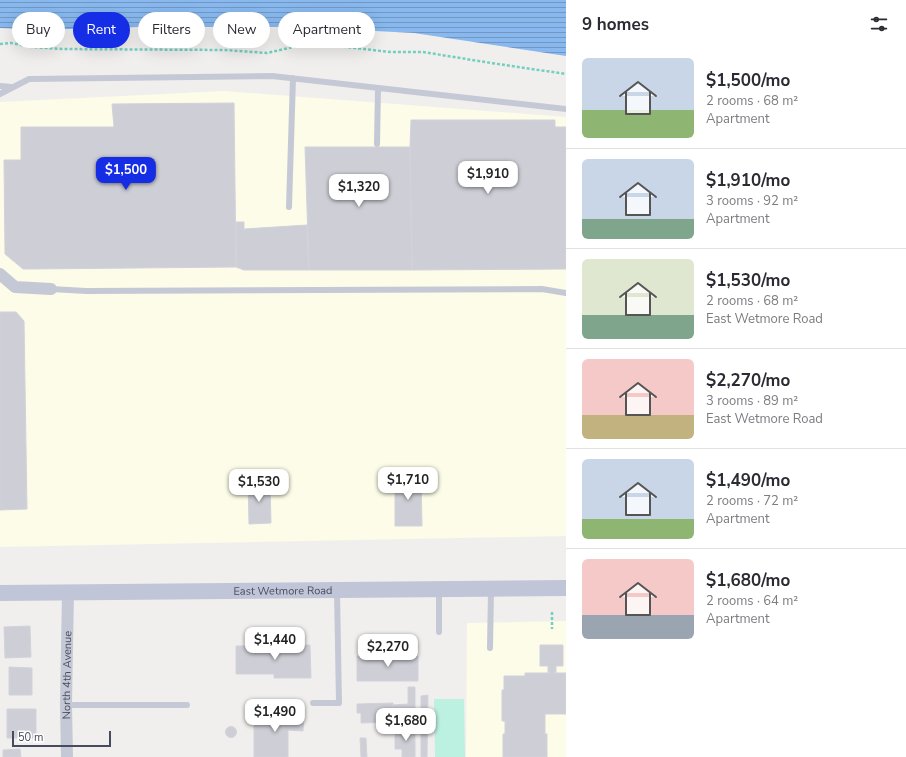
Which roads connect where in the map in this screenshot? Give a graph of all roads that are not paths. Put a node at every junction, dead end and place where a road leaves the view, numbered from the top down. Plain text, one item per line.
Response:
1 (293, 78) junction
2 (0, 86) edge
3 (14, 87) junction
4 (378, 88) junction
5 (0, 94) edge
6 (566, 110) edge
7 (377, 144) dead end
8 (289, 207) dead end
9 (0, 274) edge
10 (51, 290) joint
11 (566, 293) edge
12 (566, 588) edge
13 (439, 589) junction
14 (491, 589) junction
15 (337, 590) junction
16 (68, 592) junction
17 (0, 593) edge
18 (439, 632) dead end
19 (490, 648) dead end
20 (312, 703) dead end
21 (66, 705) junction
22 (186, 705) dead end
23 (66, 757) edge

1 - 3 lane
1 - 4 lane
1 - 8 lane
2 - 3 lane
3 - 5 lane
4 - 6 lane
4 - 7 lane
9 - 10 street
10 - 11 lane
12 - 14 main road, East Wetmore Road
13 - 14 main road, East Wetmore Road
13 - 15 main road, East Wetmore Road
13 - 18 lane
14 - 19 lane
15 - 16 main road, East Wetmore Road
15 - 20 lane
16 - 17 main road, East Wetmore Road
16 - 21 street, North 4th Avenue
21 - 22 lane
21 - 23 street, North 4th Avenue

